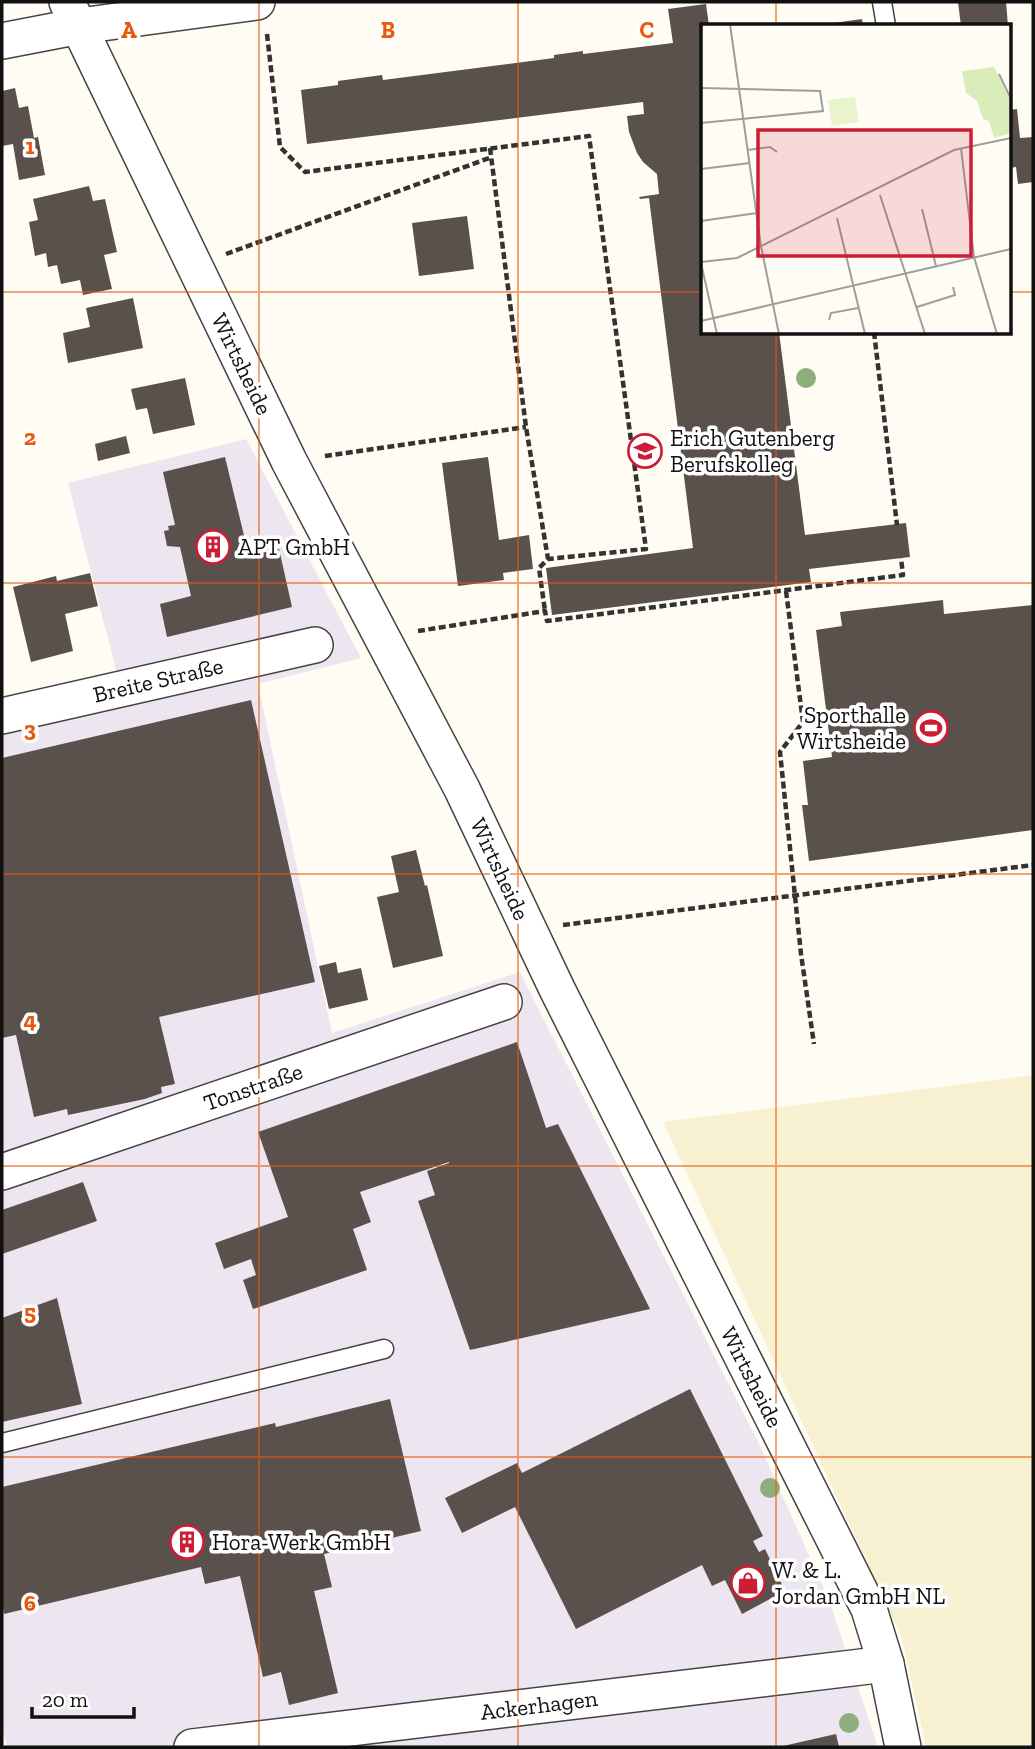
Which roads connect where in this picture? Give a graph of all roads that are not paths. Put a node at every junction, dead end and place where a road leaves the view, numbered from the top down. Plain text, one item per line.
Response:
1 (882, 2) edge
2 (73, 14) edge
3 (261, 15) edge
4 (886, 24) edge
5 (2, 41) edge
6 (315, 645) dead end
7 (2, 716) edge
8 (504, 1002) dead end
9 (2, 1172) edge
10 (384, 1349) dead end
11 (2, 1443) edge
12 (886, 1664) junction
13 (192, 1747) edge
14 (904, 1747) edge

1 - 4 lane
2 - 3 street
2 - 5 street
2 - 12 street, Wirtsheide
6 - 7 street, Breite Straße
8 - 9 street, Tonstraße
10 - 11 lane
12 - 13 street, Ackerhagen
12 - 14 street, Wirtsheide

